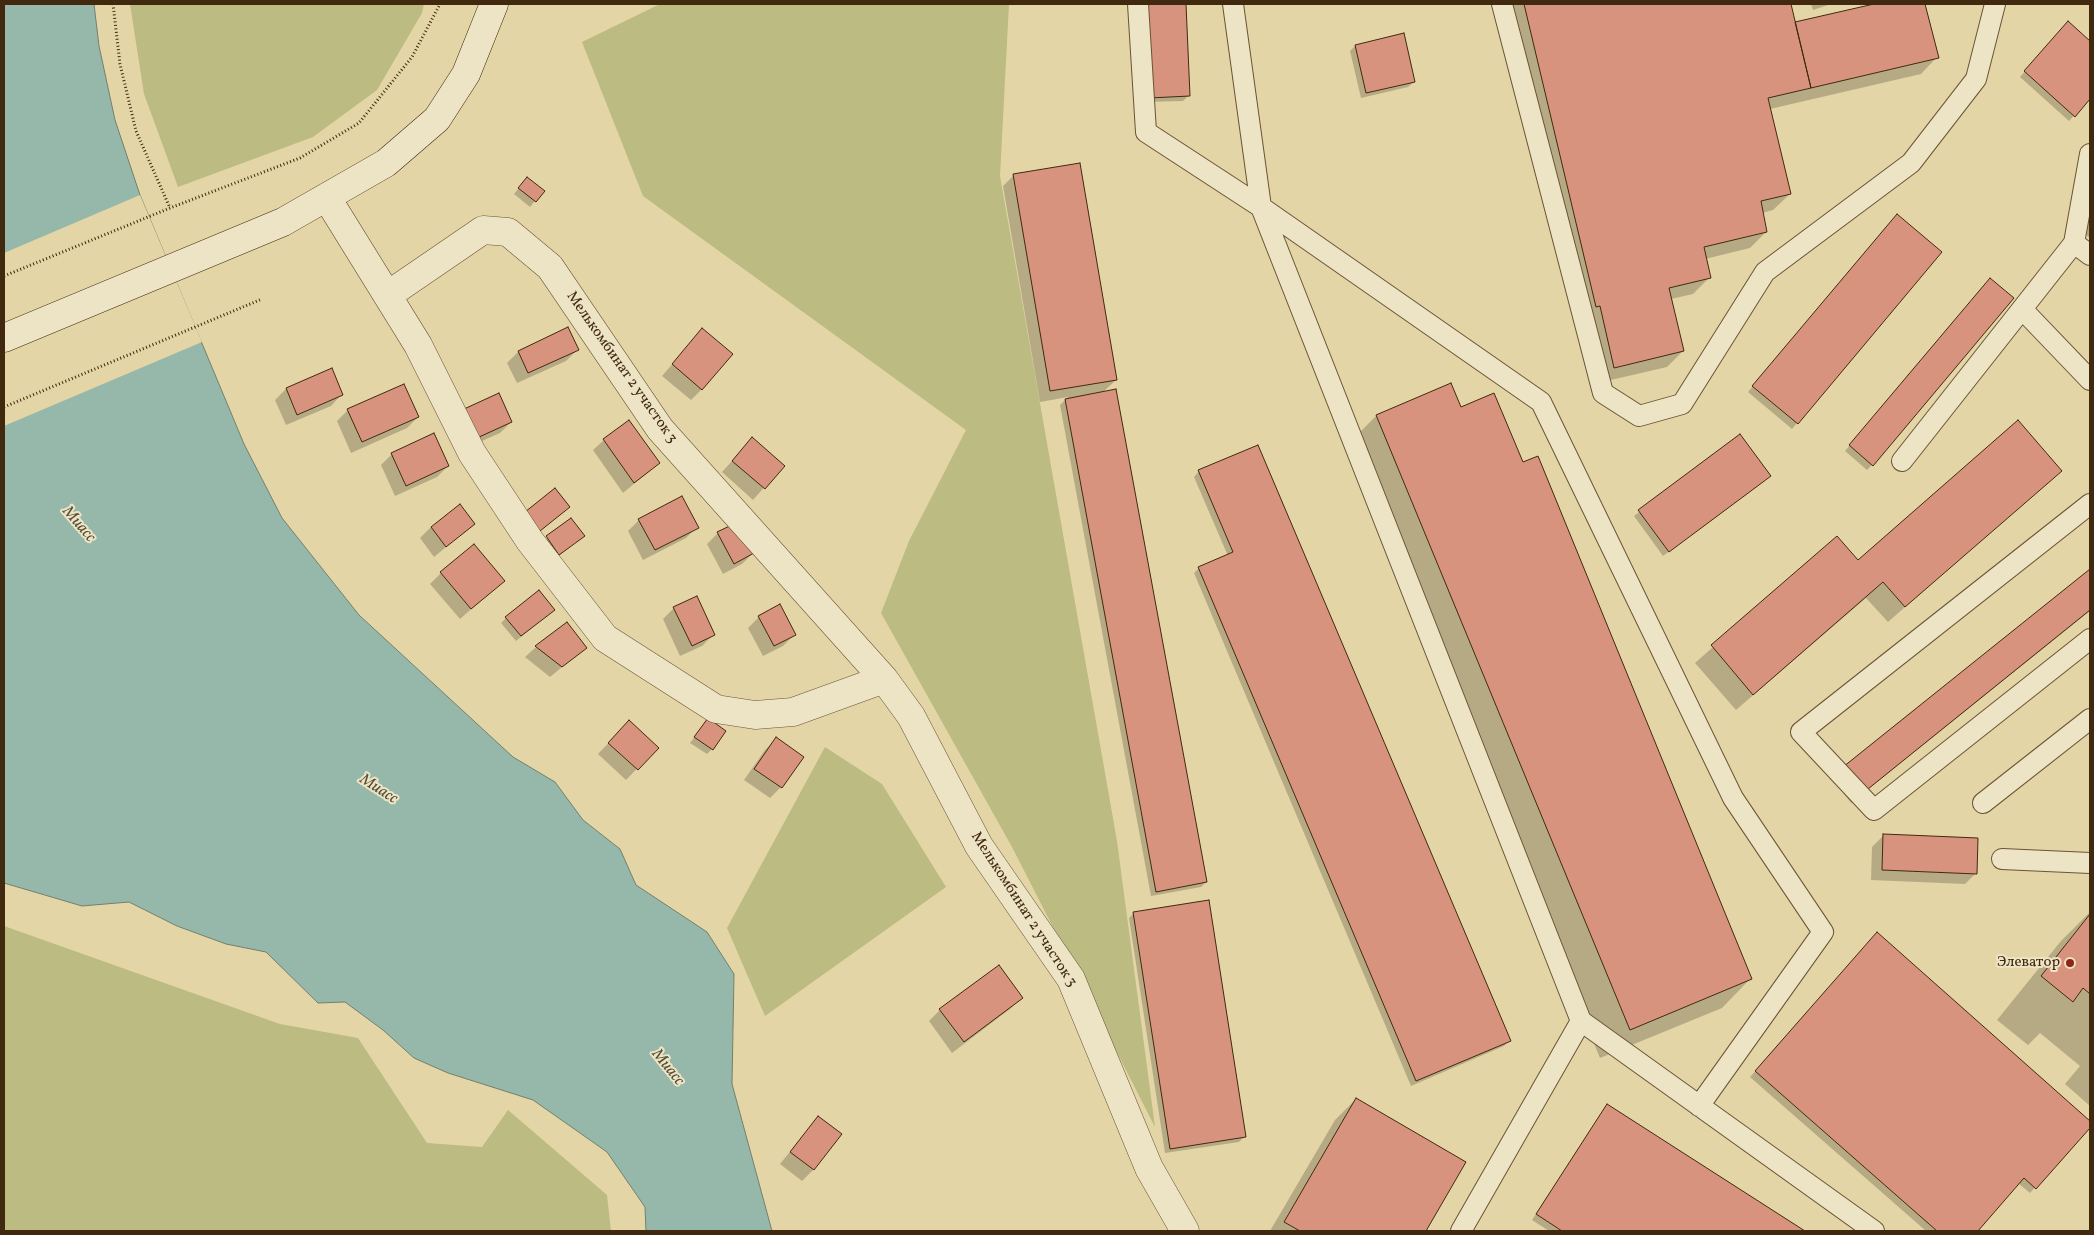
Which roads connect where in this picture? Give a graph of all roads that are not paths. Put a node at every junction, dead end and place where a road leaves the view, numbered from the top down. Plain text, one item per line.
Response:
1 (494, 4) edge
2 (1138, 4) edge
3 (1233, 4) edge
4 (1502, 4) edge
5 (1995, 4) edge
6 (2090, 154) edge
7 (326, 198) junction
8 (1261, 207) junction
9 (2074, 243) junction
10 (2090, 255) edge
11 (388, 295) junction
12 (2022, 309) junction
13 (4, 338) edge
14 (2090, 380) edge
15 (1902, 461) dead end
16 (2090, 504) edge
17 (2090, 639) edge
18 (884, 679) junction
19 (2090, 720) edge
20 (1983, 803) dead end
21 (2002, 859) dead end
22 (2089, 861) edge
23 (1581, 1021) junction
24 (1699, 1106) junction
25 (1185, 1231) edge
26 (1461, 1231) edge
27 (1874, 1231) edge

1 - 7 street
2 - 8 lane
3 - 8 lane
4 - 5 lane
6 - 9 lane
7 - 11 street
7 - 13 street
8 - 23 lane
8 - 24 lane
9 - 10 lane
9 - 12 lane
11 - 18 street
11 - 18 street, Мелькомбинат 2 участок 3
12 - 14 lane
12 - 15 lane
16 - 17 lane
18 - 25 street, Мелькомбинат 2 участок 3
19 - 20 lane
21 - 22 lane
23 - 24 lane
23 - 26 lane
24 - 27 lane

